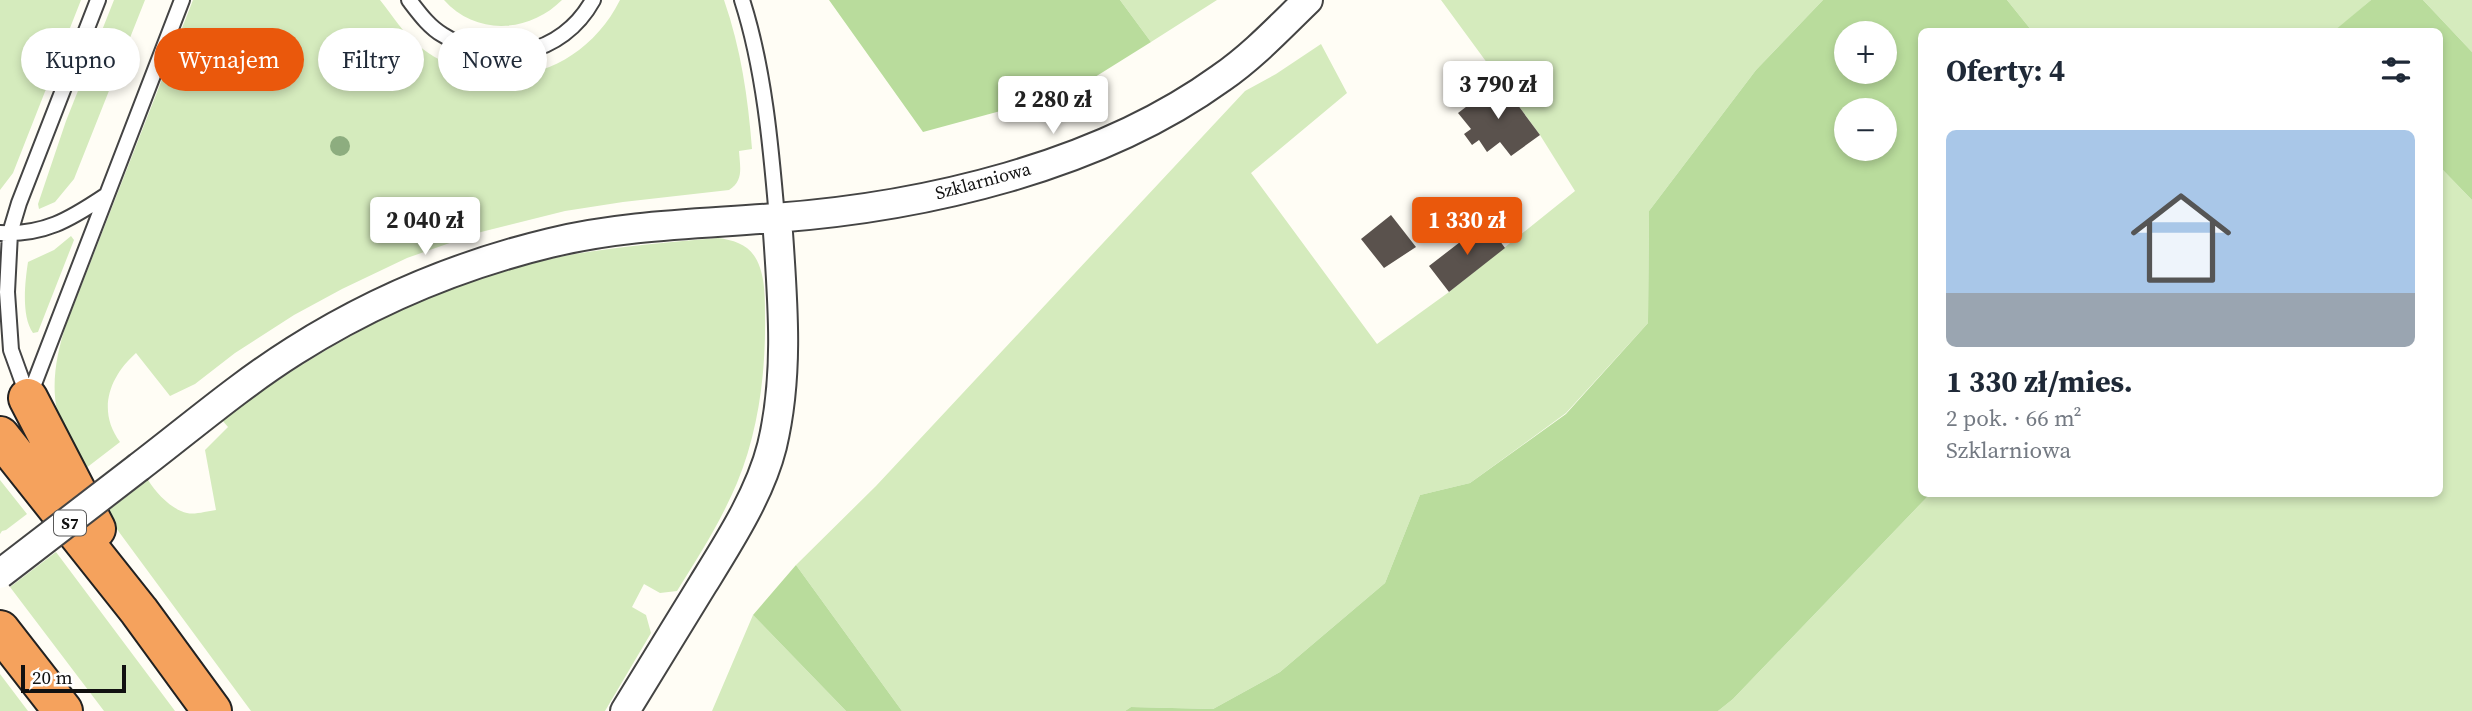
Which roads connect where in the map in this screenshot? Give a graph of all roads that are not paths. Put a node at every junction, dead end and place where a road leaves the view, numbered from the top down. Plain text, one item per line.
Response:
1 (98, 0) edge
2 (182, 0) edge
3 (409, 0) edge
4 (593, 0) edge
5 (742, 0) edge
6 (1307, 0) edge
7 (105, 196) junction
8 (777, 218) junction
9 (5, 233) edge
10 (28, 398) junction
11 (0, 436) edge
12 (0, 574) edge
13 (139, 611) junction
14 (0, 630) edge
15 (63, 711) edge
16 (212, 711) edge
17 (625, 711) edge

1 - 9 lane
2 - 7 lane
3 - 4 lane
5 - 8 lane
6 - 8 street, Szklarniowa
7 - 9 lane
7 - 10 lane
8 - 12 street, Szklarniowa, bridge
8 - 17 street
9 - 10 lane
10 - 13 highway
11 - 13 highway, S7
13 - 16 highway, S7
14 - 15 highway

